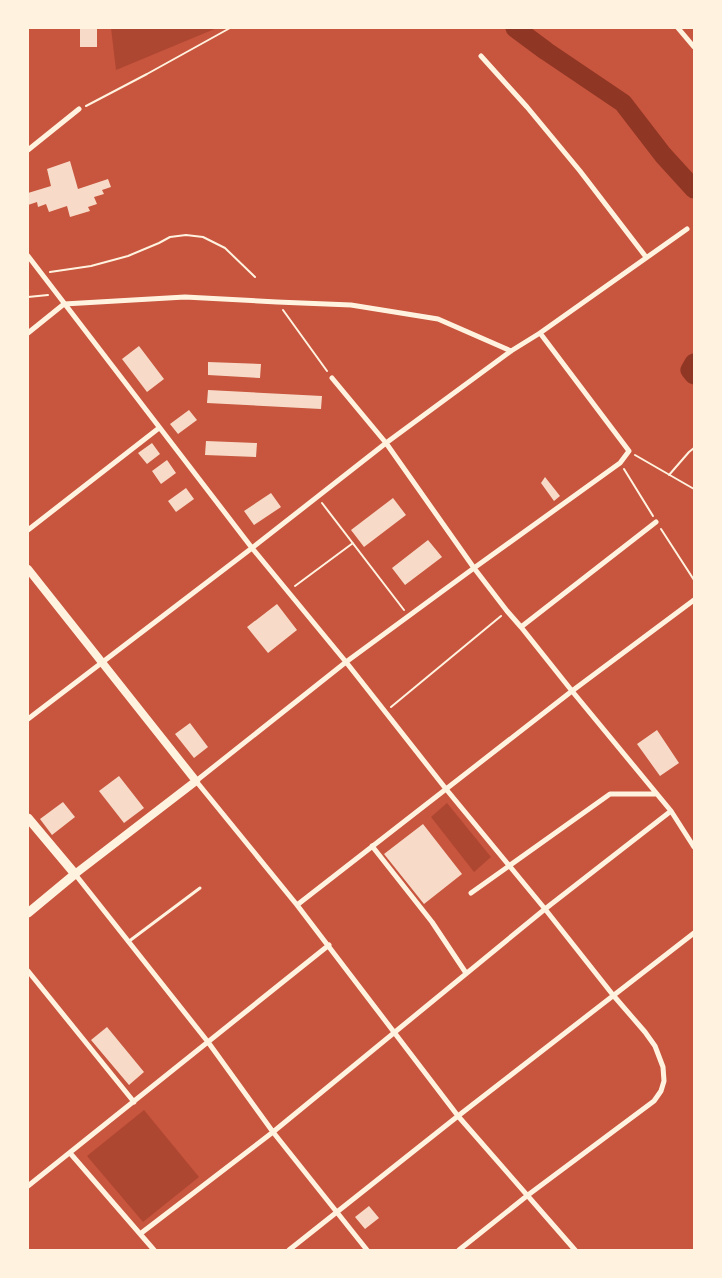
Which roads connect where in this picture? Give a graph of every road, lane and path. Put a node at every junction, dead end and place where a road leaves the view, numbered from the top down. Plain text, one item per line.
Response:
1 (230, 28) edge
2 (678, 28) edge
3 (694, 47) edge
4 (481, 56) dead end
5 (79, 109) joint
6 (28, 150) edge
7 (688, 229) dead end
8 (28, 256) edge
9 (646, 257) junction
10 (41, 273) junction
11 (255, 277) dead end
12 (57, 294) junction
13 (28, 297) edge
14 (277, 302) junction
15 (64, 304) junction
16 (540, 332) junction
17 (28, 333) edge
18 (511, 351) junction
19 (332, 378) joint
20 (159, 428) junction
21 (386, 443) junction
22 (694, 448) edge
23 (628, 451) junction
24 (669, 475) junction
25 (694, 489) edge
26 (317, 497) junction
27 (656, 522) dead end
28 (28, 530) edge
29 (353, 543) junction
30 (252, 548) junction
31 (474, 568) junction
32 (28, 569) edge
33 (288, 592) junction
34 (694, 600) edge
35 (507, 612) junction
36 (409, 616) junction
37 (521, 627) junction
38 (102, 662) junction
39 (346, 662) junction
40 (572, 692) junction
41 (385, 712) junction
42 (28, 720) edge
43 (196, 781) junction
44 (446, 789) junction
45 (657, 794) junction
46 (671, 811) junction
47 (28, 818) edge
48 (372, 846) junction
49 (694, 847) edge
50 (508, 866) junction
51 (75, 874) junction
52 (200, 888) dead end
53 (471, 892) dead end
54 (298, 905) junction
55 (546, 909) junction
56 (28, 913) edge
57 (694, 933) edge
58 (128, 942) junction
59 (329, 945) junction
60 (28, 971) edge
61 (466, 973) junction
62 (613, 995) junction
63 (394, 1033) junction
64 (208, 1042) junction
65 (134, 1102) junction
66 (458, 1116) junction
67 (273, 1132) junction
68 (70, 1153) junction
69 (28, 1186) edge
70 (528, 1195) junction
71 (337, 1212) junction
72 (140, 1234) junction
73 (154, 1250) edge
74 (289, 1250) edge
75 (367, 1250) edge
76 (459, 1250) edge
77 (575, 1250) edge

1 - 5 path
2 - 3 street
4 - 9 street
5 - 6 street
7 - 9 street
8 - 10 street
9 - 16 street
10 - 11 path
10 - 12 street
12 - 13 path
12 - 15 street
14 - 15 street
14 - 18 street
14 - 19 path
15 - 17 street
15 - 20 street
16 - 18 street
16 - 23 street
18 - 21 street
19 - 21 street
20 - 28 street
20 - 30 street
21 - 26 street
21 - 31 street
22 - 24 path
23 - 24 path
23 - 31 street
24 - 25 path
26 - 29 path
26 - 30 street
27 - 37 street
29 - 33 path
29 - 36 path
30 - 33 street
30 - 38 street
31 - 35 street
31 - 36 street
32 - 38 street
33 - 39 street
34 - 40 street
35 - 37 street
35 - 41 path
36 - 39 street
37 - 40 street
38 - 42 street
38 - 43 street
39 - 41 street
39 - 43 street
40 - 44 street
40 - 45 street
41 - 44 street
43 - 51 street
43 - 54 street
44 - 48 street
44 - 50 street
45 - 46 street
45 - 50 street
46 - 49 street
46 - 55 street
47 - 51 main road
48 - 54 street
48 - 61 street
50 - 53 street
50 - 55 street
51 - 56 main road
51 - 58 street
52 - 58 lane
54 - 59 street
55 - 61 street
55 - 62 street
57 - 62 street
58 - 64 street
59 - 63 street
59 - 64 street
60 - 65 street
61 - 63 street
62 - 66 street
62 - 70 street
63 - 66 street
63 - 67 street
64 - 65 street
64 - 67 street
65 - 68 street
66 - 70 street
66 - 71 street
67 - 71 street
67 - 72 street
68 - 69 street
68 - 72 street
70 - 76 street
70 - 77 street
71 - 74 street
71 - 75 street
72 - 73 street

